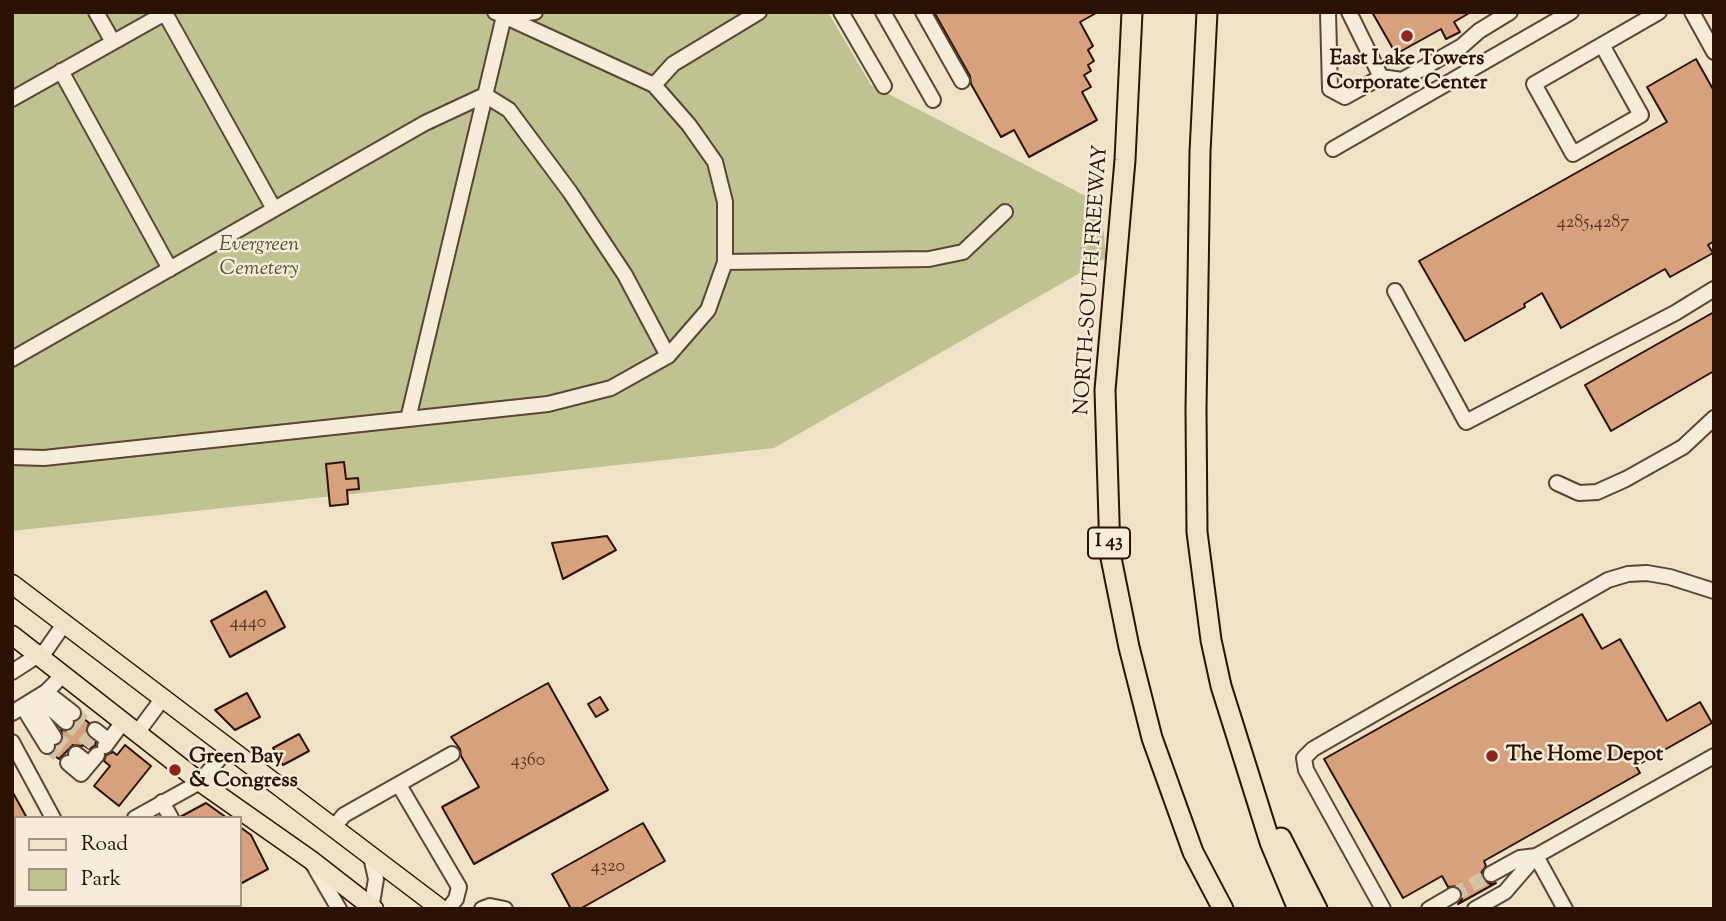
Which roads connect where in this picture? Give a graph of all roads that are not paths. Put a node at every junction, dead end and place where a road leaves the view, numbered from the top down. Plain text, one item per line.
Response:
1 (96, 12) edge
2 (535, 12) edge
3 (759, 12) edge
4 (841, 12) edge
5 (883, 12) edge
6 (923, 12) edge
7 (1132, 12) edge
8 (1207, 12) edge
9 (1328, 12) edge
10 (1349, 12) edge
11 (1510, 12) edge
12 (1571, 12) edge
13 (1659, 12) edge
14 (1692, 12) edge
15 (166, 13) edge
16 (500, 14) edge
17 (113, 42) junction
18 (1602, 45) junction
19 (1714, 52) edge
20 (61, 71) junction
21 (1381, 77) junction
22 (1402, 80) junction
23 (962, 81) dead end
24 (654, 85) junction
25 (884, 86) dead end
26 (485, 95) junction
27 (12, 99) edge
28 (933, 100) dead end
29 (1408, 105) junction
30 (1333, 149) dead end
31 (274, 209) junction
32 (1005, 212) dead end
33 (725, 262) junction
34 (170, 269) junction
35 (1714, 289) edge
36 (1395, 291) dead end
37 (668, 356) junction
38 (12, 359) edge
39 (1714, 418) edge
40 (408, 419) junction
41 (12, 457) edge
42 (1558, 483) dead end
43 (12, 584) edge
44 (1714, 592) edge
45 (64, 624) junction
46 (12, 635) edge
47 (39, 656) junction
48 (12, 672) edge
49 (63, 675) junction
50 (163, 698) junction
51 (30, 702) edge
52 (69, 718) tunnel mouth
53 (130, 728) junction
54 (94, 730) tunnel mouth
55 (50, 741) tunnel mouth
56 (12, 742) edge
57 (229, 747) junction
58 (100, 751) junction
59 (452, 754) dead end
60 (1714, 757) edge
61 (72, 758) tunnel mouth
62 (17, 761) edge
63 (1244, 765) junction
64 (200, 782) junction
65 (399, 785) junction
66 (162, 803) junction
67 (52, 816) edge
68 (139, 816) edge
69 (170, 816) edge
70 (332, 828) junction
71 (1536, 856) junction
72 (371, 857) junction
73 (311, 860) junction
74 (1491, 874) tunnel mouth
75 (1453, 895) tunnel mouth
76 (372, 908) edge
77 (339, 909) edge
78 (441, 909) edge
79 (448, 909) edge
80 (482, 909) edge
81 (505, 909) edge
82 (1223, 909) edge
83 (1298, 909) edge
84 (1317, 909) edge
85 (1383, 909) edge
86 (1429, 909) edge
87 (1475, 909) edge
88 (1565, 909) edge

1 - 17 street
2 - 16 street
3 - 24 street
4 - 25 street
5 - 28 street
6 - 23 street
7 - 82 highway, NORTH-SOUTH FREEWAY / I 43
8 - 63 highway
9 - 21 street
10 - 21 street
11 - 22 street
12 - 29 street
13 - 18 street
14 - 19 street
15 - 17 street
15 - 31 street
16 - 24 street
16 - 26 street
17 - 20 street
18 - 18 street
20 - 27 street
20 - 34 street
21 - 22 street
22 - 29 street
24 - 33 street
26 - 31 street
26 - 37 street
26 - 40 street
29 - 30 street
31 - 34 street
32 - 33 street
33 - 37 street
34 - 38 street
35 - 36 street
37 - 40 street
39 - 42 street
40 - 41 street
43 - 45 main road
44 - 85 street
45 - 47 street
45 - 50 main road
46 - 47 main road
47 - 48 street
47 - 49 main road
49 - 51 street
49 - 53 main road
50 - 53 street
50 - 57 main road
51 - 52 street
51 - 55 street
53 - 58 street
53 - 64 main road
54 - 58 street
56 - 62 street
57 - 64 street
57 - 70 main road
58 - 61 street
59 - 65 street
60 - 71 street
62 - 67 street
63 - 83 highway
63 - 84 highway
64 - 66 street
64 - 73 main road
65 - 70 street
65 - 79 street
66 - 68 street
66 - 69 street
70 - 72 main road
71 - 74 street
71 - 87 street
71 - 88 street
72 - 76 street
72 - 78 main road
73 - 76 main road
73 - 77 street
75 - 86 street
80 - 81 street

